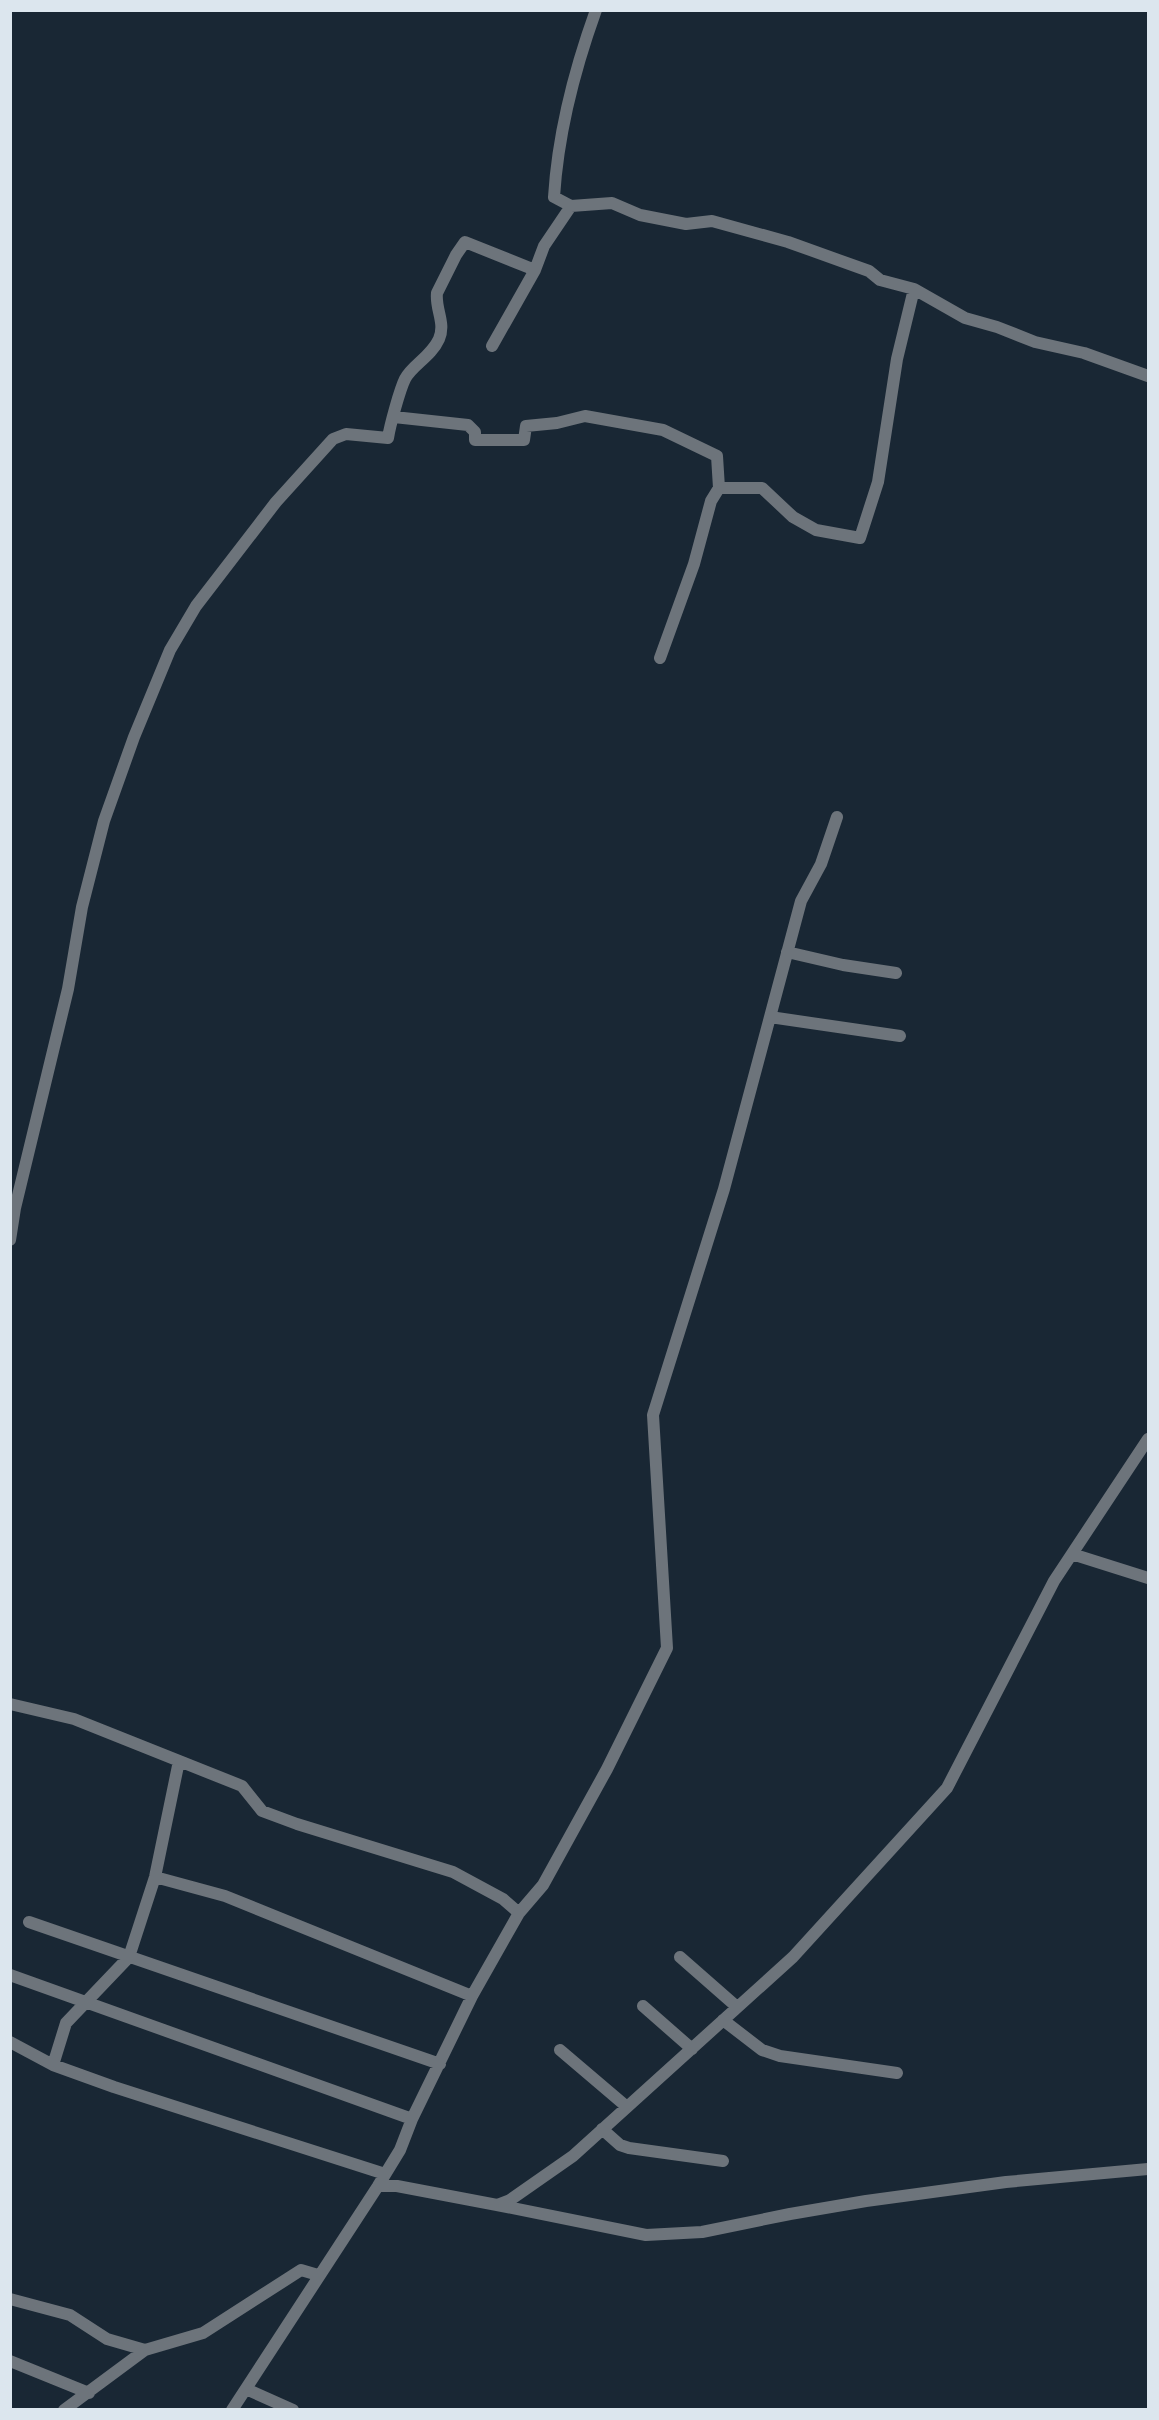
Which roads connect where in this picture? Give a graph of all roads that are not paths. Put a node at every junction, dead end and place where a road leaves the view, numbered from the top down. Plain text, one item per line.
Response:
1 (596, 10) edge
2 (571, 206) junction
3 (535, 270) junction
4 (914, 289) junction
5 (492, 346) dead end
6 (1149, 376) edge
7 (394, 417) junction
8 (719, 488) junction
9 (660, 658) dead end
10 (837, 817) dead end
11 (787, 952) junction
12 (896, 973) dead end
13 (770, 1017) junction
14 (900, 1036) dead end
15 (10, 1240) edge
16 (1149, 1439) edge
17 (1072, 1554) junction
18 (1149, 1578) edge
19 (10, 1704) edge
20 (179, 1761) junction
21 (155, 1877) junction
22 (519, 1913) junction
23 (29, 1922) dead end
24 (129, 1957) junction
25 (680, 1957) dead end
26 (10, 1975) edge
27 (472, 1996) junction
28 (86, 2002) junction
29 (643, 2006) dead end
30 (737, 2007) junction
31 (723, 2020) junction
32 (10, 2042) edge
33 (692, 2049) junction
34 (560, 2050) dead end
35 (440, 2064) junction
36 (53, 2065) junction
37 (897, 2073) dead end
38 (627, 2107) junction
39 (412, 2119) junction
40 (602, 2129) junction
41 (723, 2161) dead end
42 (1149, 2169) edge
43 (385, 2174) junction
44 (378, 2186) junction
45 (497, 2205) junction
46 (318, 2275) junction
47 (10, 2299) edge
48 (145, 2350) junction
49 (10, 2361) edge
50 (246, 2389) junction
51 (89, 2392) junction
52 (64, 2409) edge
53 (232, 2409) edge
54 (293, 2409) edge

1 - 2 street
2 - 3 street
2 - 4 street
3 - 5 street
3 - 7 street
4 - 6 street
4 - 8 street
7 - 8 street
7 - 15 street
8 - 9 street
10 - 11 street
11 - 12 street
11 - 13 street
13 - 14 street
13 - 22 street
16 - 17 street
17 - 18 street
17 - 30 street
19 - 20 street
20 - 21 street
20 - 22 street
21 - 24 street
21 - 27 street
22 - 27 street
23 - 24 street
24 - 28 street
24 - 35 street
25 - 30 street
26 - 28 street
27 - 35 street
28 - 36 street
28 - 39 street
29 - 33 street
30 - 31 street
31 - 33 street
31 - 37 street
32 - 36 street
33 - 38 street
34 - 38 street
35 - 39 street
36 - 43 street
38 - 40 street
39 - 43 street
40 - 41 street
40 - 45 street
42 - 45 street
43 - 44 street
44 - 45 street
44 - 46 street
46 - 48 street
46 - 50 street
47 - 48 street
48 - 51 street
49 - 51 street
50 - 53 street
50 - 54 street
51 - 52 street

